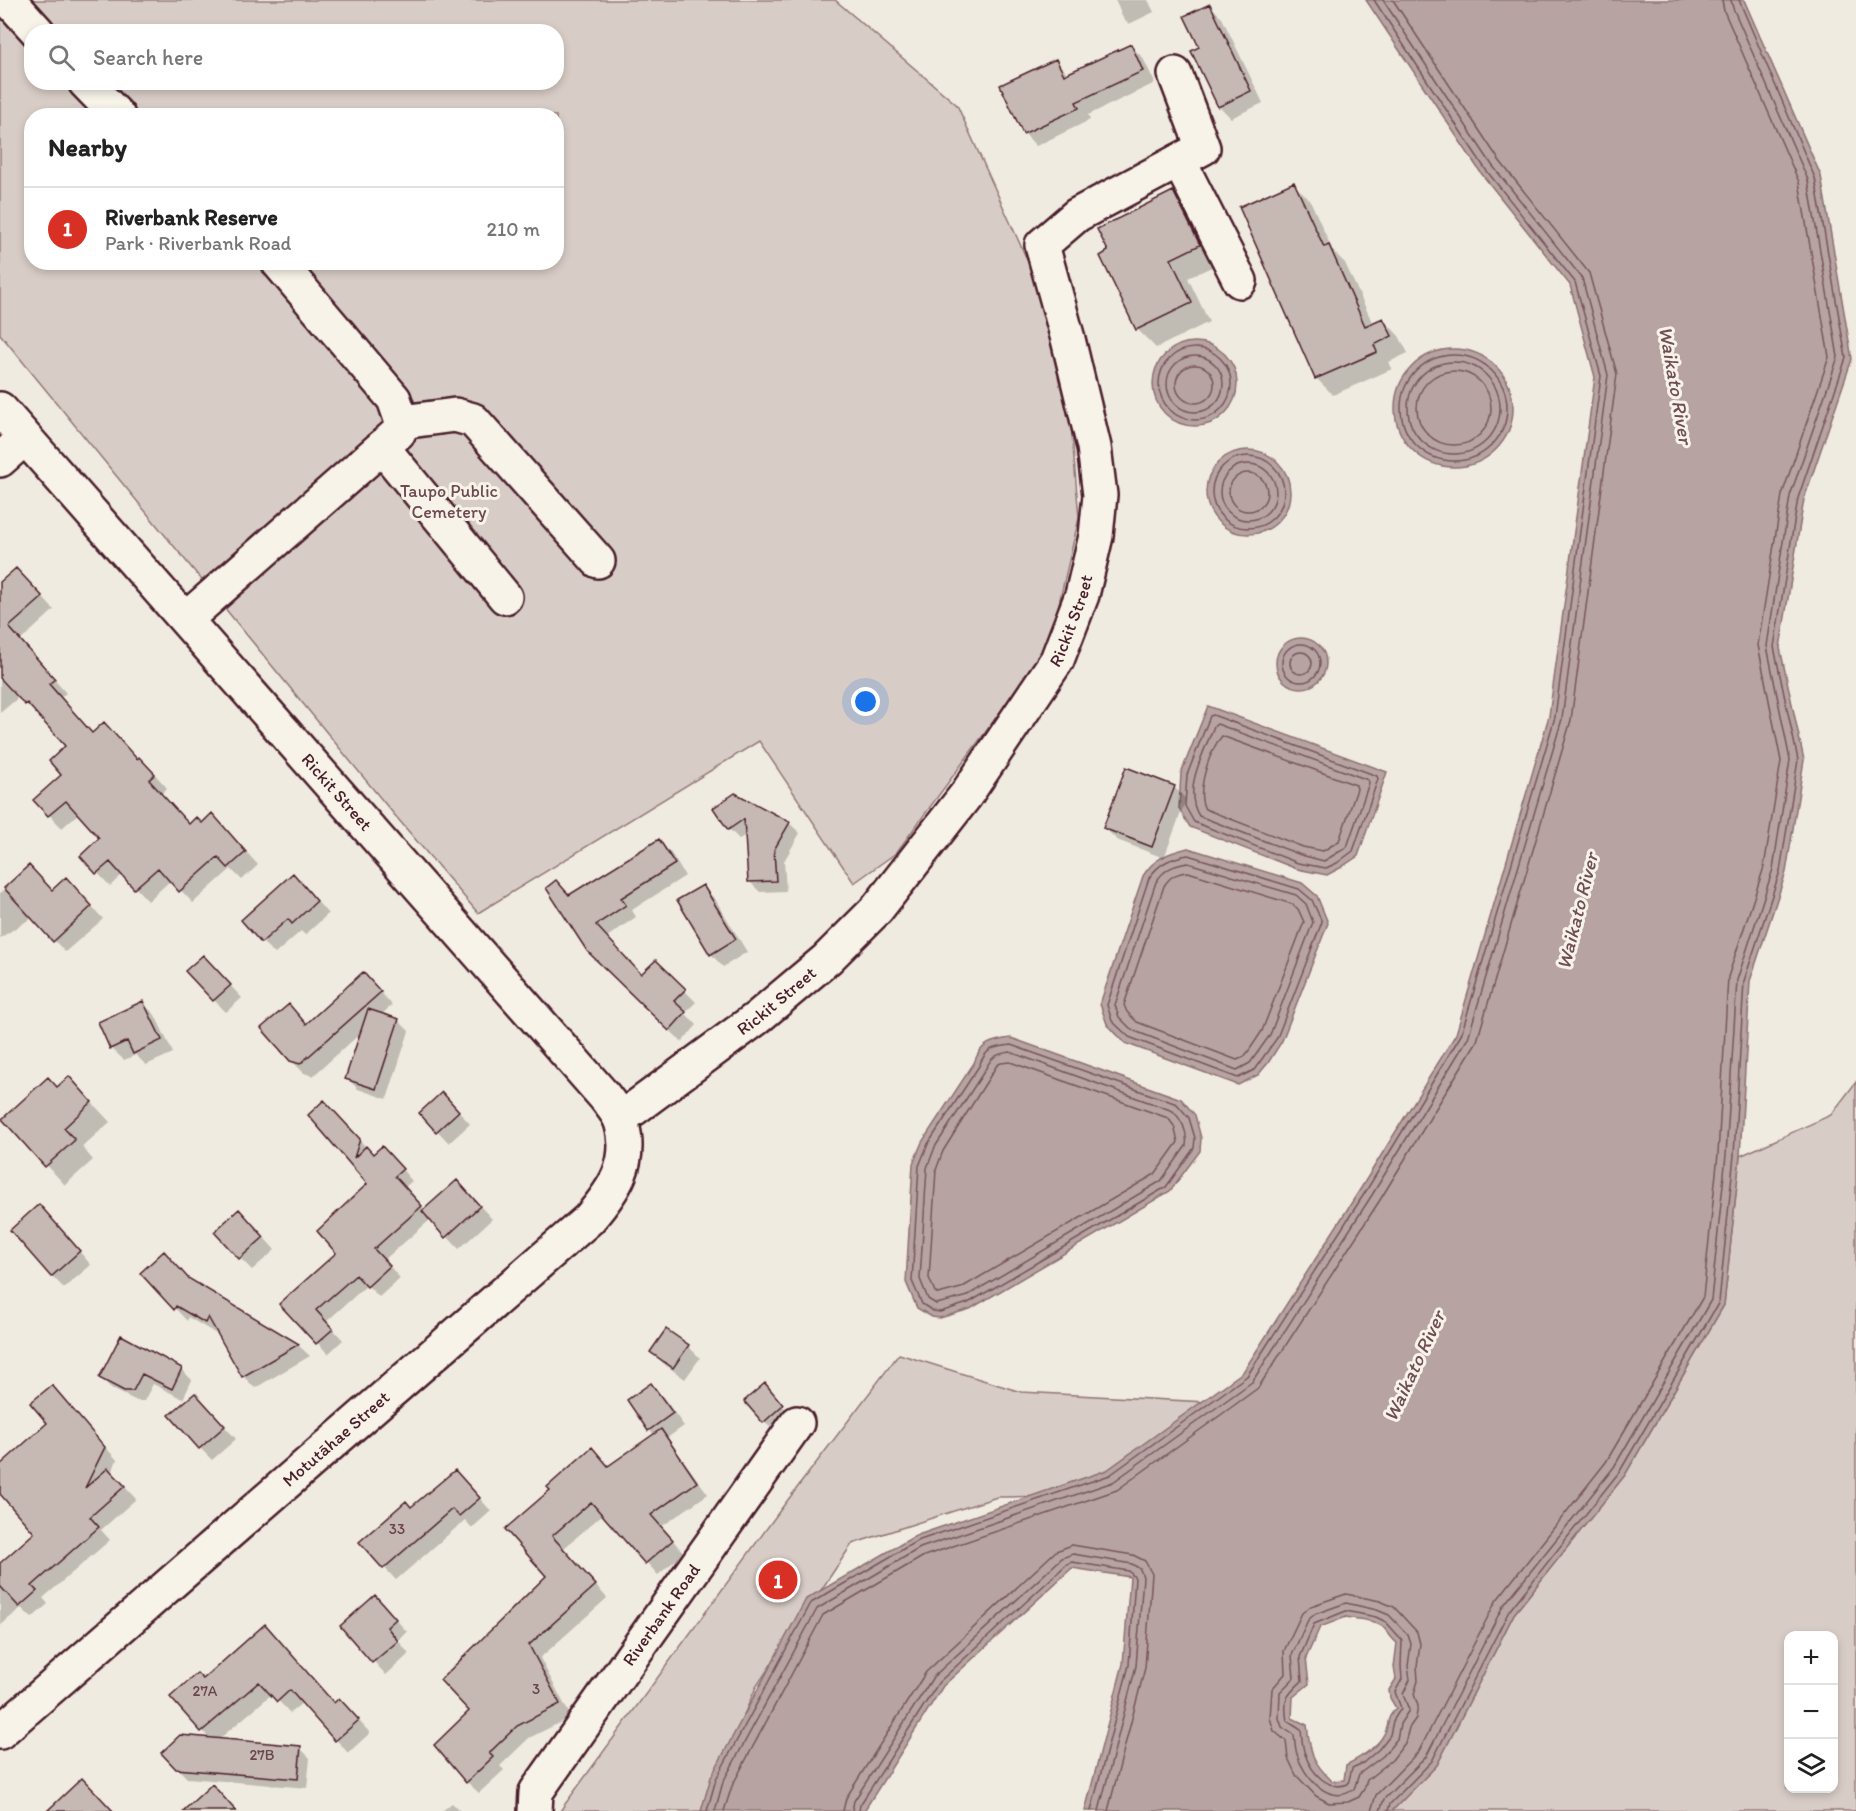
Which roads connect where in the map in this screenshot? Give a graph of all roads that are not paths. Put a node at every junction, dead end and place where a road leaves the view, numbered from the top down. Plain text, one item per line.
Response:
1 (9, 0) edge
2 (31, 24) edge
3 (1175, 74) dead end
4 (93, 90) edge
5 (110, 108) edge
6 (1179, 161) junction
7 (285, 270) edge
8 (1240, 281) dead end
9 (0, 409) edge
10 (402, 422) junction
11 (25, 438) junction
12 (382, 447) junction
13 (0, 460) edge
14 (598, 561) dead end
15 (505, 597) dead end
16 (186, 619) junction
17 (620, 1119) junction
18 (797, 1423) dead end
19 (0, 1732) edge
20 (535, 1811) edge

1 - 2 street
3 - 6 street, Rickit Street
4 - 5 street
6 - 8 street
6 - 17 street, Rickit Street
7 - 10 street
9 - 11 street, Rickit Street
10 - 12 street
10 - 14 street
11 - 13 street
11 - 16 street, Rickit Street
12 - 15 street
12 - 16 street
16 - 17 street, Rickit Street
17 - 19 street, Motutāhae Street
18 - 20 street, Riverbank Road

